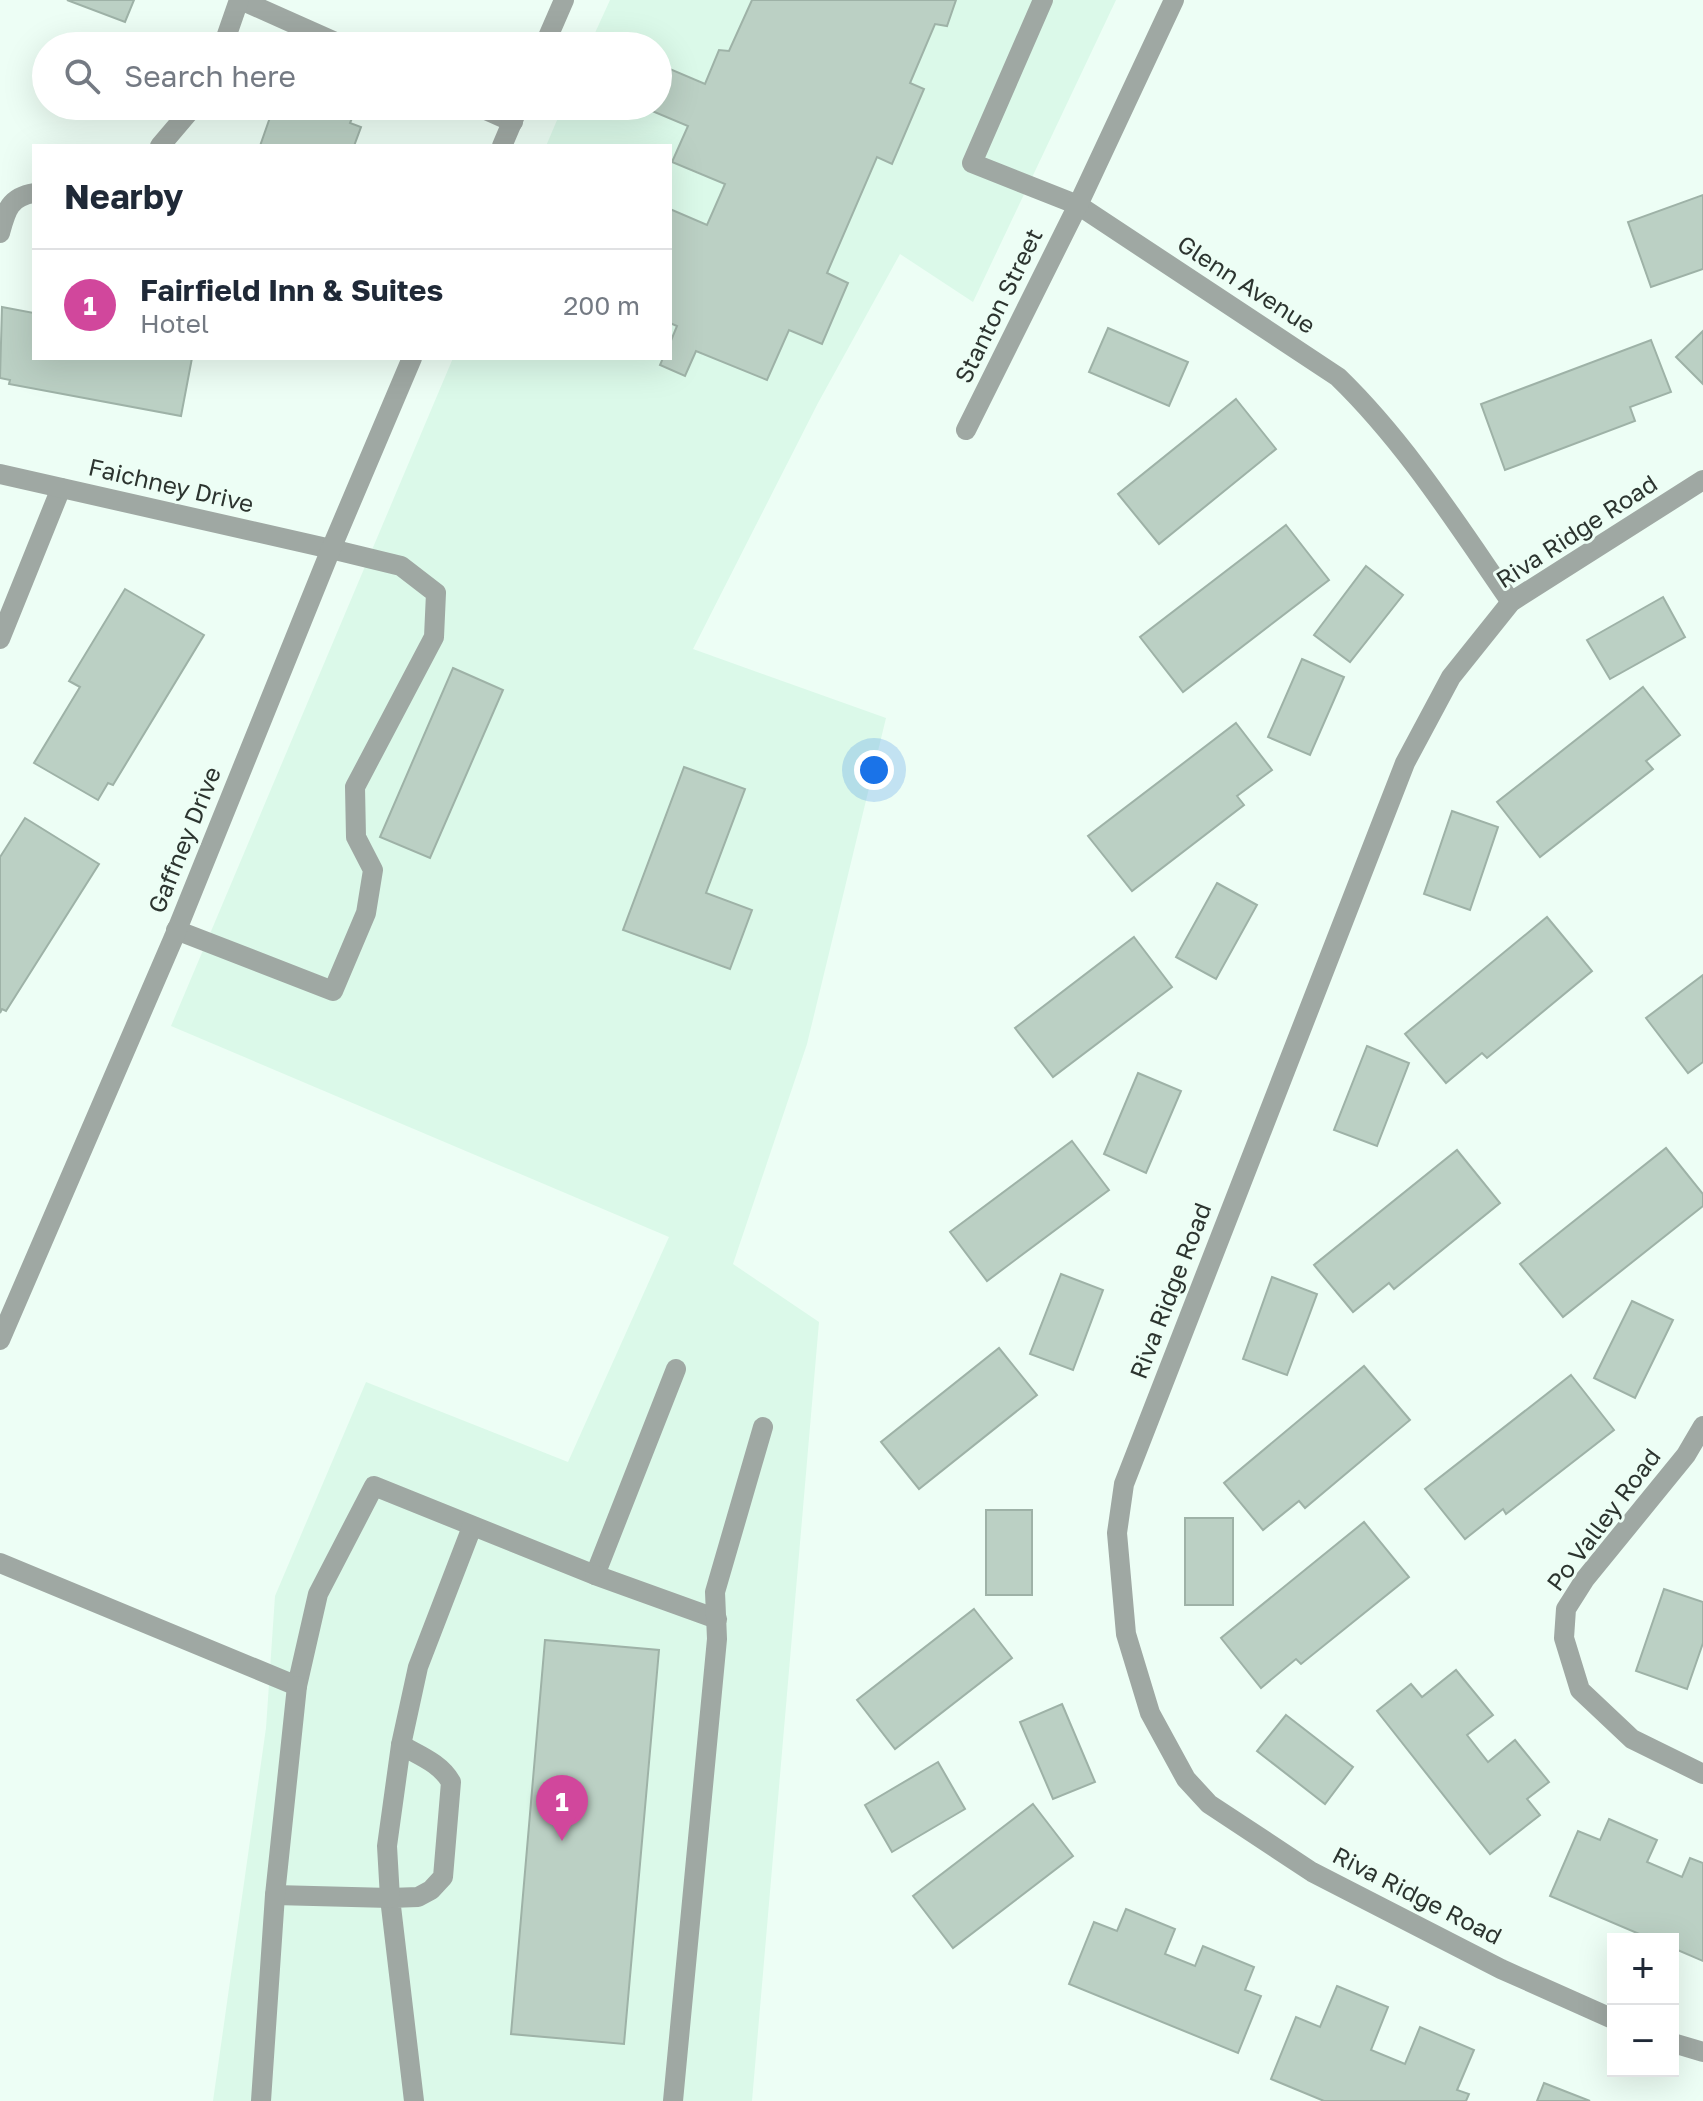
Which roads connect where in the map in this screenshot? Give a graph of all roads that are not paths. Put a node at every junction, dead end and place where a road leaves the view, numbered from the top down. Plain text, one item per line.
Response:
1 (240, 0) edge
2 (564, 0) edge
3 (1043, 0) edge
4 (1174, 0) edge
5 (228, 32) edge
6 (312, 32) edge
7 (550, 32) edge
8 (182, 120) edge
9 (513, 120) edge
10 (162, 144) edge
11 (503, 144) edge
12 (32, 193) edge
13 (1078, 205) junction
14 (0, 233) edge
15 (411, 360) edge
16 (966, 430) dead end
17 (0, 474) edge
18 (1703, 480) edge
19 (61, 488) junction
20 (331, 549) junction
21 (1511, 602) junction
22 (0, 639) edge
23 (176, 930) junction
24 (0, 1340) edge
25 (676, 1369) dead end
26 (1703, 1426) edge
27 (763, 1427) dead end
28 (472, 1527) junction
29 (0, 1563) edge
30 (595, 1575) junction
31 (717, 1619) junction
32 (297, 1686) junction
33 (401, 1745) junction
34 (1703, 1774) edge
35 (275, 1895) junction
36 (390, 1898) junction
37 (1607, 2016) edge
38 (1679, 2045) edge
39 (1703, 2052) edge
40 (261, 2101) edge
41 (414, 2101) edge
42 (673, 2101) edge

1 - 5 street
1 - 6 street
2 - 7 street
3 - 13 street, Glenn Avenue
4 - 13 street
8 - 10 street
9 - 11 street
12 - 14 street
13 - 16 street, Stanton Street
13 - 21 street, Glenn Avenue
15 - 20 street, Gaffney Drive
17 - 19 street, Faichney Drive
18 - 21 street, Riva Ridge Road
19 - 20 street, Faichney Drive
19 - 22 street
20 - 23 street, Gaffney Drive
20 - 23 street, Faichney Drive
21 - 37 street, Riva Ridge Road
23 - 24 street, Gaffney Drive
25 - 30 street
26 - 34 street, Po Valley Road
27 - 31 street
28 - 30 street
28 - 32 street
28 - 33 street
29 - 32 street
30 - 31 street
31 - 42 street
32 - 35 street
33 - 36 street
33 - 36 street
35 - 36 street
35 - 40 street
36 - 41 street
38 - 39 street

